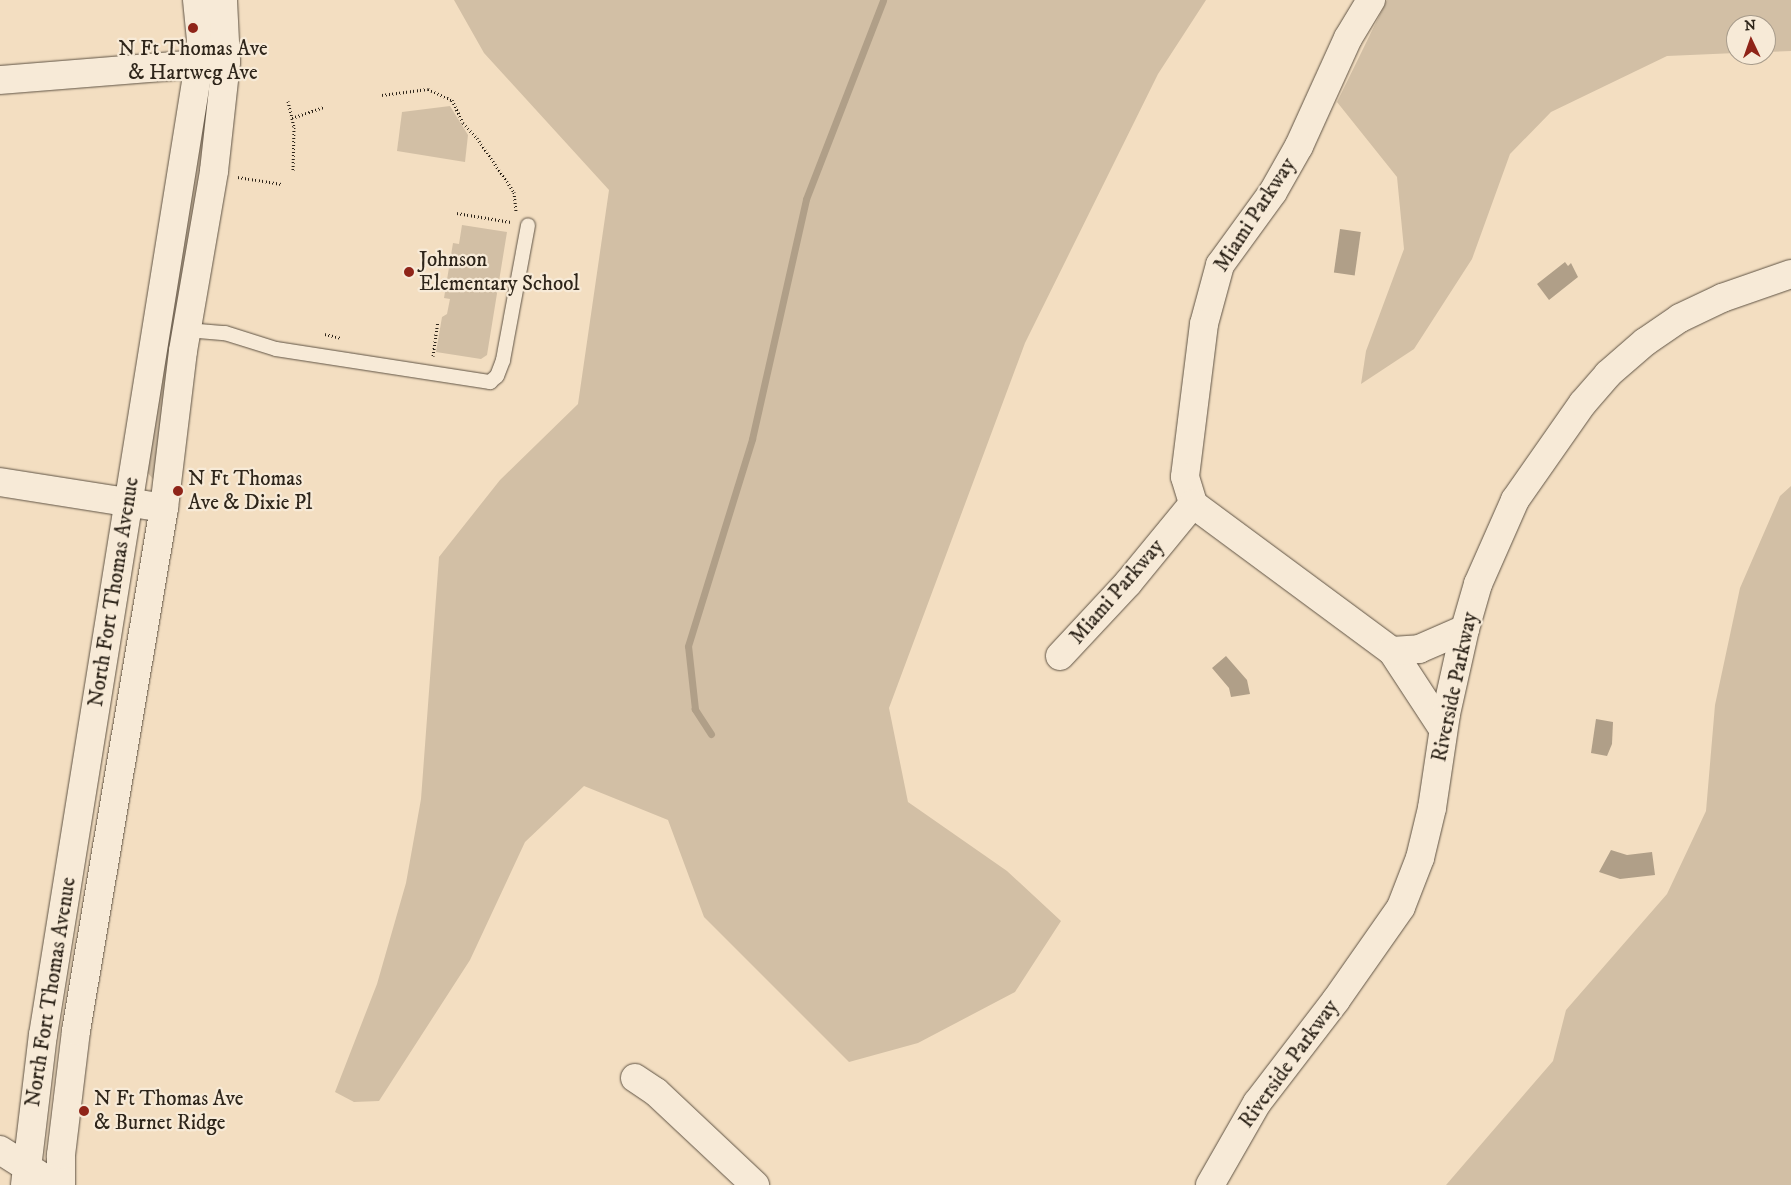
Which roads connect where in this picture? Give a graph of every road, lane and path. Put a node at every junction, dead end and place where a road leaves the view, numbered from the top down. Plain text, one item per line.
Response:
1 (197, 0) edge
2 (222, 0) edge
3 (1371, 0) edge
4 (226, 62) junction
5 (199, 64) junction
6 (0, 80) edge
7 (382, 95) dead end
8 (288, 101) dead end
9 (324, 106) dead end
10 (292, 118) junction
11 (293, 172) dead end
12 (232, 176) dead end
13 (281, 184) dead end
14 (457, 213) dead end
15 (521, 224) junction
16 (513, 230) dead end
17 (1791, 274) edge
18 (438, 322) dead end
19 (187, 330) junction
20 (432, 362) dead end
21 (0, 482) edge
22 (128, 502) junction
23 (1193, 504) junction
24 (164, 508) junction
25 (1465, 629) junction
26 (1392, 651) junction
27 (1060, 656) dead end
28 (1443, 728) junction
29 (635, 1078) dead end
30 (0, 1150) edge
31 (26, 1176) edge
32 (55, 1185) edge
33 (61, 1185) edge
34 (755, 1185) edge
35 (1210, 1185) edge

1 - 5 street, North Fort Thomas Avenue
2 - 4 street, North Fort Thomas Avenue
3 - 23 street, Miami Parkway
4 - 5 street
4 - 19 street, North Fort Thomas Avenue
5 - 6 street
5 - 22 street, North Fort Thomas Avenue
7 - 15 path
8 - 10 path
9 - 10 path
10 - 11 path
12 - 13 path
14 - 15 path
15 - 16 path
15 - 19 lane
17 - 25 street, Riverside Parkway
18 - 20 path
19 - 24 street, North Fort Thomas Avenue
21 - 22 street
22 - 24 street
22 - 31 street, North Fort Thomas Avenue
23 - 26 street
23 - 27 street, Miami Parkway
24 - 33 street, North Fort Thomas Avenue
25 - 26 street
25 - 28 street, Riverside Parkway
26 - 28 street
28 - 35 street, Riverside Parkway
29 - 34 street
30 - 31 street
31 - 32 street

